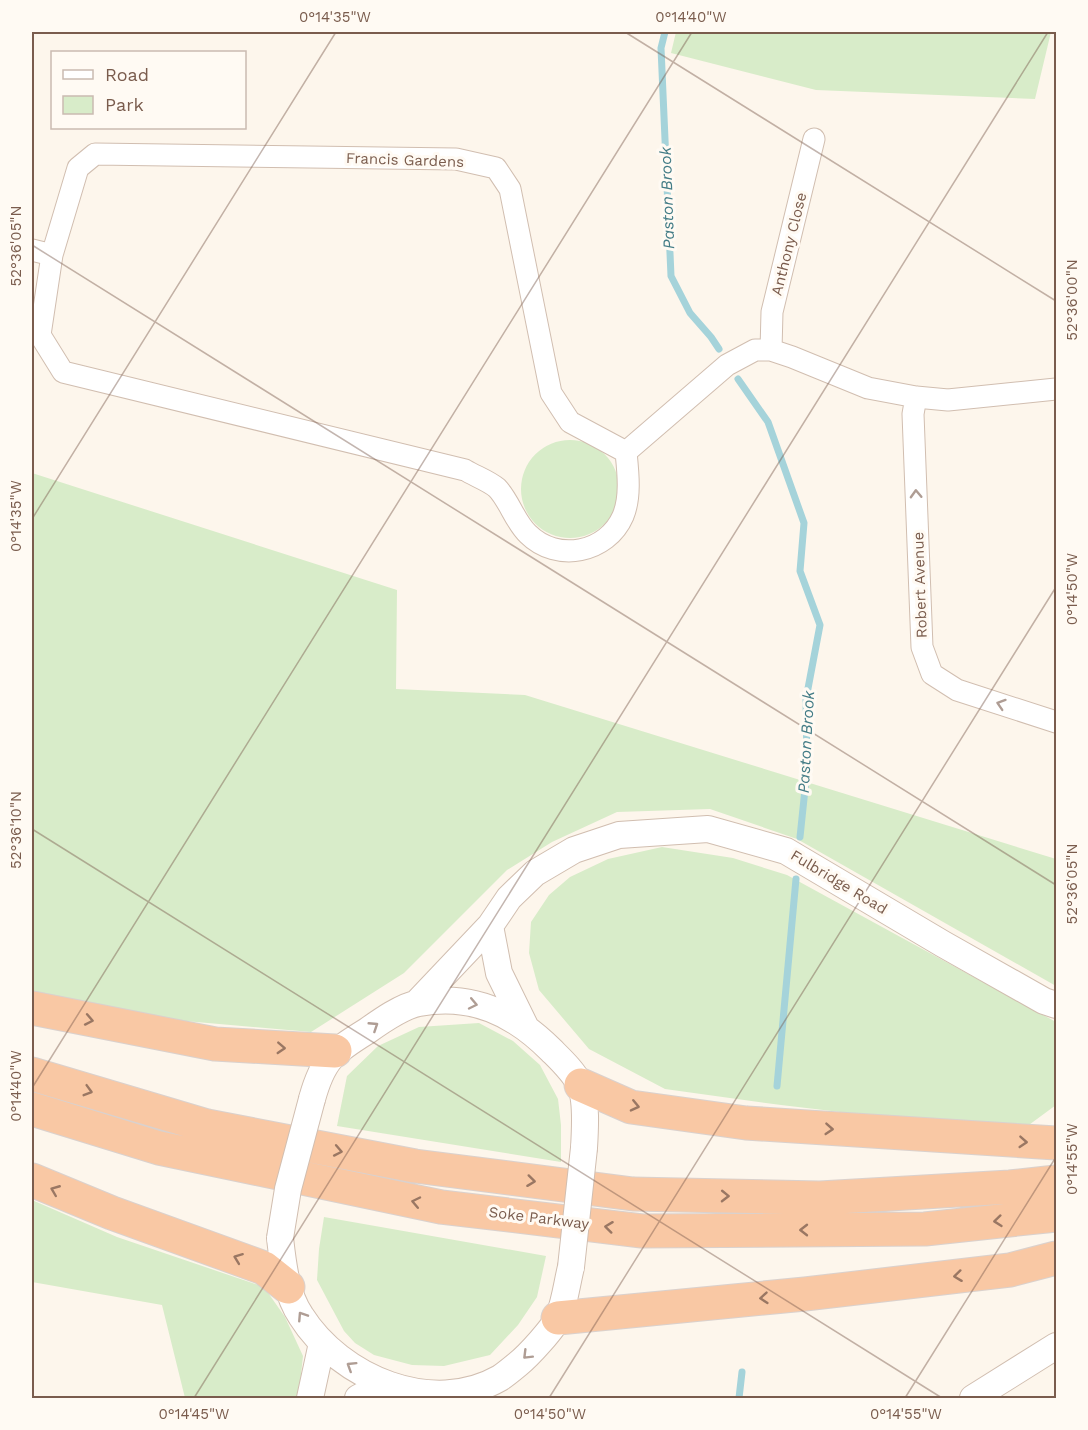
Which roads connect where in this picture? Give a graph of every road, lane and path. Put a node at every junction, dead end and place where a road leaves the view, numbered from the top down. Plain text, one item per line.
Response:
1 (814, 140) dead end
2 (32, 250) edge
3 (52, 255) junction
4 (771, 350) junction
5 (1056, 389) edge
6 (916, 397) junction
7 (626, 452) junction
8 (1056, 722) edge
9 (490, 926) junction
10 (417, 1003) junction
11 (1056, 1005) edge
12 (32, 1008) edge
13 (525, 1026) junction
14 (335, 1052) junction
15 (32, 1074) edge
16 (581, 1085) junction
17 (32, 1109) edge
18 (1056, 1143) edge
19 (32, 1180) edge
20 (1056, 1182) edge
21 (1056, 1215) edge
22 (1056, 1258) edge
23 (288, 1287) junction
24 (558, 1318) junction
25 (322, 1342) junction
26 (1056, 1346) edge
27 (384, 1384) junction
28 (501, 1388) edge
29 (458, 1395) edge
30 (310, 1398) edge
31 (358, 1398) edge
32 (972, 1398) edge

1 - 4 street, Anthony Close
2 - 3 street
3 - 7 street, Francis Gardens
3 - 7 street, Francis Gardens
4 - 6 street
4 - 7 street
5 - 6 street
8 -> 6 street, Robert Avenue
9 - 10 street, Fulbridge Road
9 - 11 street, Fulbridge Road
9 - 13 street
10 -> 13 street
14 -> 10 street
12 -> 14 highway
13 - 16 street
14 - 23 street, bridge
15 -> 20 highway
16 -> 18 highway
16 - 24 street, bridge
21 -> 17 highway, Soke Parkway
23 -> 19 highway
22 -> 24 highway
25 -> 23 street
24 -> 28 street
27 -> 25 street
25 - 30 street
26 - 32 street
27 - 29 street
27 - 31 street
28 - 29 street

